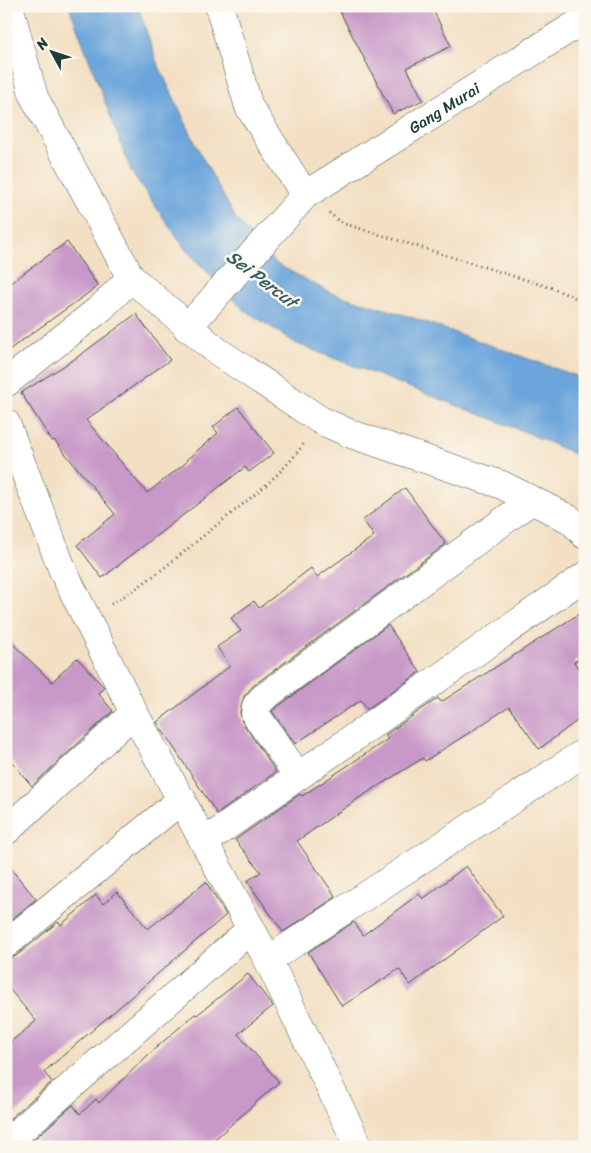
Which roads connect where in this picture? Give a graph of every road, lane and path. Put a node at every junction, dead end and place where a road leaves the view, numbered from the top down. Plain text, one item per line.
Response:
1 (9, 6) edge
2 (219, 6) edge
3 (585, 19) edge
4 (300, 201) junction
5 (131, 278) junction
6 (585, 302) edge
7 (195, 320) junction
8 (6, 383) edge
9 (320, 420) junction
10 (6, 423) edge
11 (532, 500) junction
12 (585, 535) edge
13 (585, 576) edge
14 (87, 618) junction
15 (134, 713) junction
16 (585, 752) edge
17 (298, 776) junction
18 (182, 799) junction
19 (6, 831) edge
20 (204, 842) junction
21 (251, 929) junction
22 (6, 944) edge
23 (268, 960) junction
24 (6, 1143) edge
25 (359, 1147) edge

1 - 5 street
2 - 4 street
3 - 4 street, Gang Murai
4 - 6 path
4 - 7 street, Gang Murai
5 - 7 street
5 - 8 street
7 - 9 street
9 - 11 street
9 - 14 path
10 - 14 street
11 - 12 street
11 - 17 street
13 - 17 street
14 - 15 street
15 - 18 street
15 - 19 street
16 - 23 street
17 - 20 street
18 - 20 street
18 - 22 street
20 - 21 street
21 - 23 street
21 - 24 street
23 - 25 street

